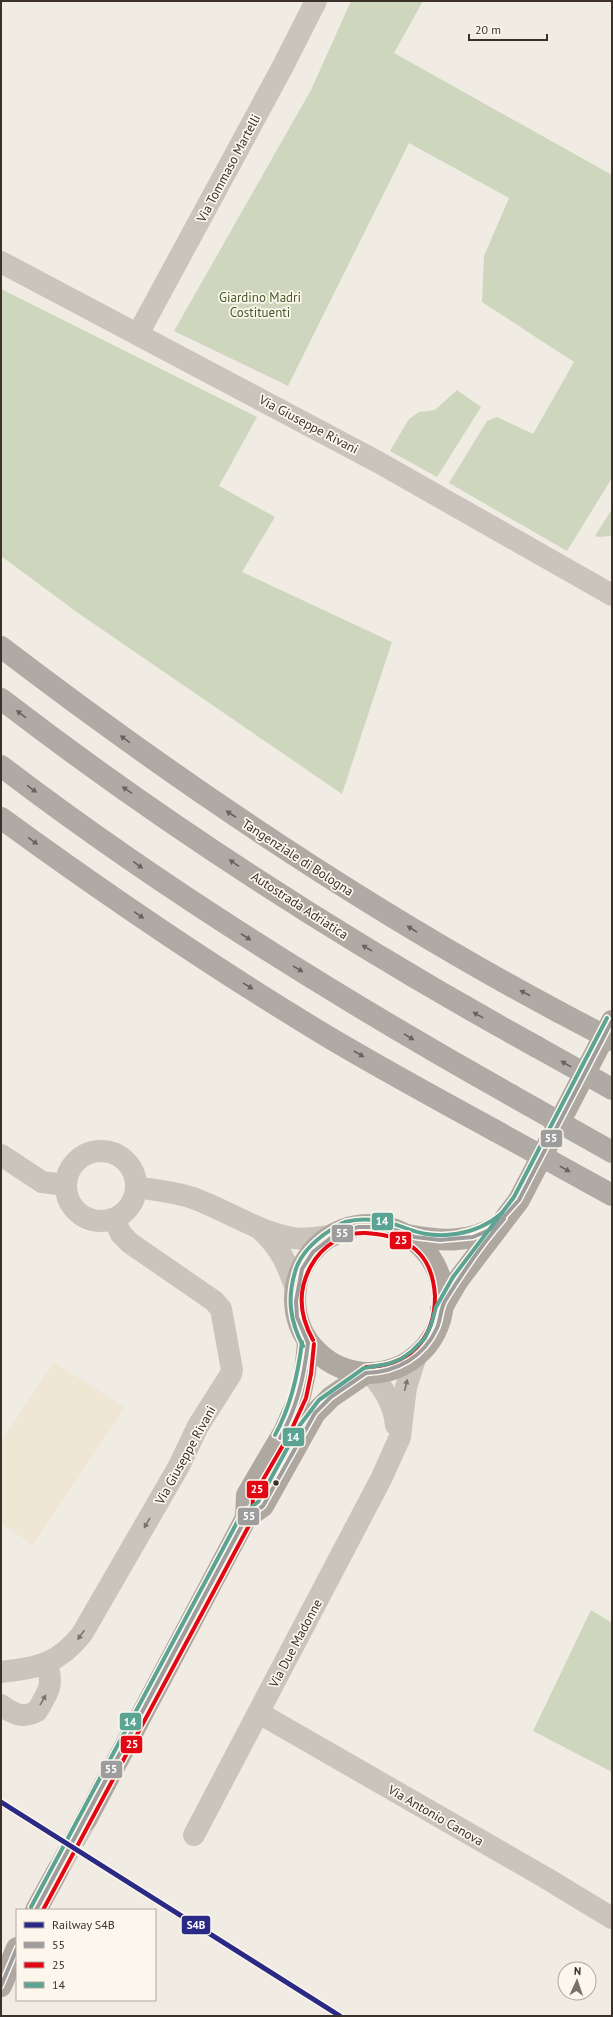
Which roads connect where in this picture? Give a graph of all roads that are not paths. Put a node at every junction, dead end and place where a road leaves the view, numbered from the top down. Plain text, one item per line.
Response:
1 (316, 1) edge
2 (1, 262) edge
3 (138, 334) junction
4 (612, 595) edge
5 (1, 647) edge
6 (1, 699) edge
7 (1, 766) edge
8 (1, 818) edge
9 (612, 1021) edge
10 (612, 1040) edge
11 (612, 1089) edge
12 (612, 1152) edge
13 (1, 1155) edge
14 (65, 1185) junction
15 (136, 1187) junction
16 (612, 1195) edge
17 (114, 1219) junction
18 (500, 1224) junction
19 (256, 1226) junction
20 (406, 1234) junction
21 (332, 1236) junction
22 (296, 1289) junction
23 (441, 1310) junction
24 (308, 1343) junction
25 (416, 1356) junction
26 (368, 1373) junction
27 (394, 1450) junction
28 (246, 1518) junction
29 (47, 1664) junction
30 (1, 1672) edge
31 (1, 1705) edge
32 (259, 1713) junction
33 (86, 1820) tunnel mouth
34 (194, 1835) dead end
35 (58, 1870) tunnel mouth
36 (37, 1909) edge
37 (612, 1918) edge
38 (16, 1950) edge
39 (1, 1986) edge

1 - 3 street, Via Tommaso Martelli
2 - 3 street, Via Giuseppe Rivani
3 - 4 street, Via Giuseppe Rivani
10 -> 5 highway, Tangenziale di Bologna, bridge
11 -> 6 highway, Autostrada Adriatica, bridge
7 -> 12 highway, bridge
8 -> 16 highway, bridge
9 - 18 main road
13 - 14 street
14 - 15 street
14 - 17 street
15 - 17 street
15 - 19 street
17 -> 29 street, Via Giuseppe Rivani
18 - 20 main road
18 - 23 main road
19 - 21 street
19 - 22 street
20 - 21 main road
20 - 23 main road
21 - 22 main road
22 - 24 main road
23 - 25 main road
24 - 26 main road
24 - 28 main road
25 - 26 main road
27 -> 25 street, Via Due Madonne
26 - 27 street, Via Due Madonne
26 - 28 main road
27 - 32 street, Via Due Madonne
28 - 33 main road
29 - 30 street, Via Giuseppe Rivani
31 -> 29 street
32 - 34 street, Via Due Madonne
32 - 37 street, Via Antonio Canova
35 - 36 main road
38 - 39 main road

